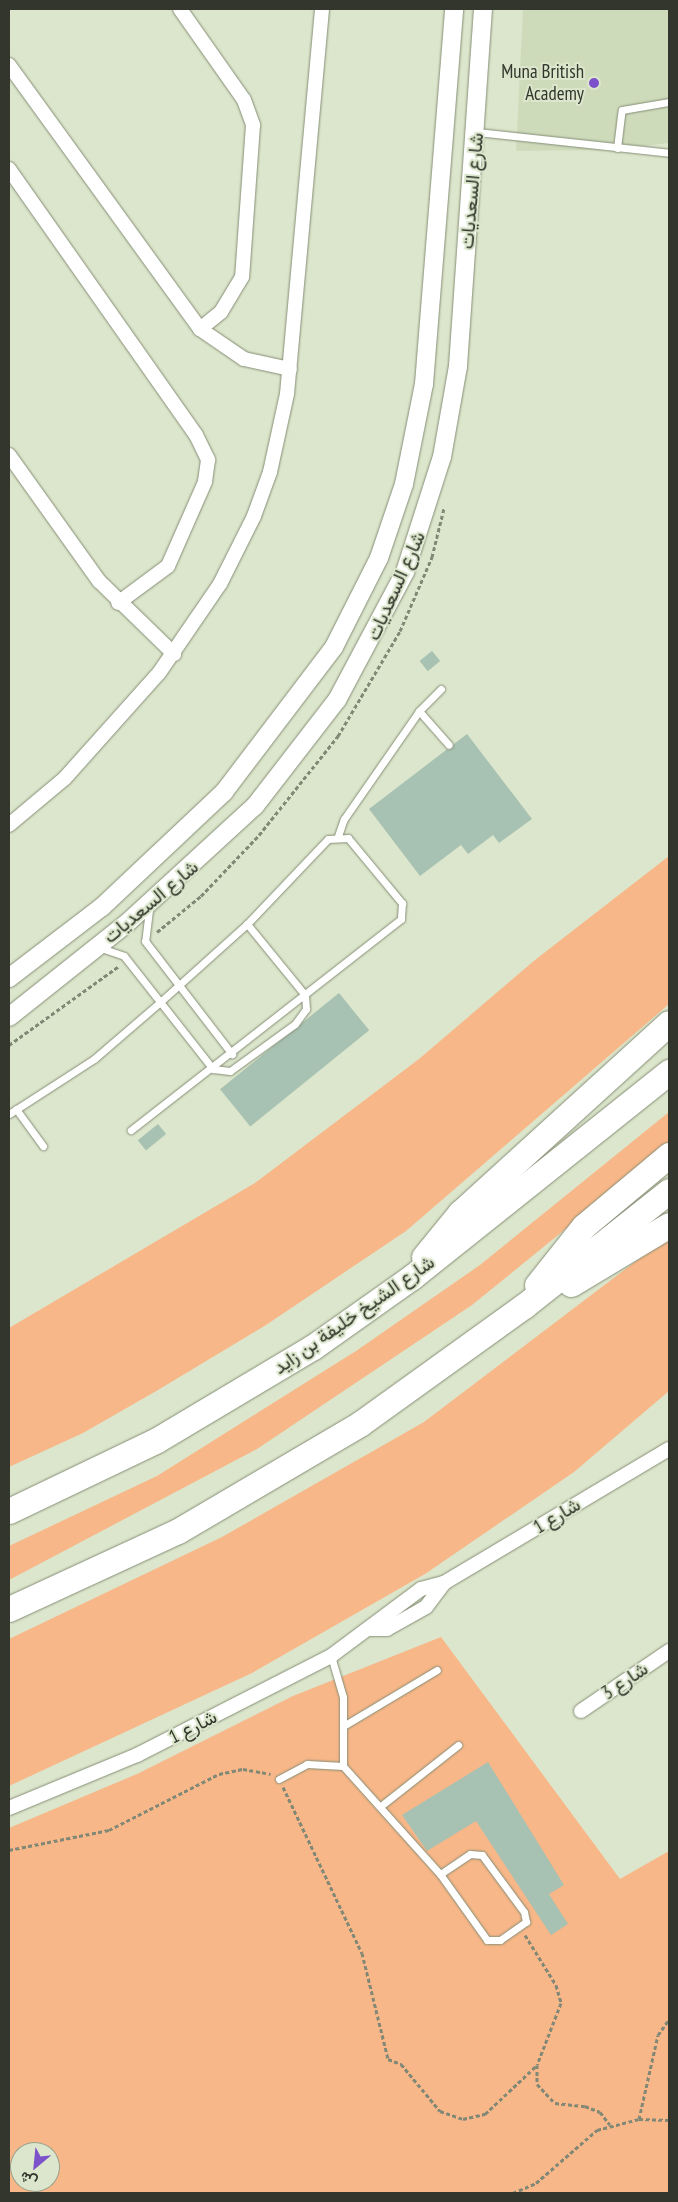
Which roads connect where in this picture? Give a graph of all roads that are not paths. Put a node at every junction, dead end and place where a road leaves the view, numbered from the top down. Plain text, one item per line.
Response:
1 (180, 9) edge
2 (322, 9) edge
3 (454, 9) edge
4 (483, 9) edge
5 (9, 65) edge
6 (669, 102) edge
7 (477, 132) junction
8 (617, 148) junction
9 (669, 153) edge
10 (9, 169) edge
11 (200, 329) junction
12 (290, 369) junction
13 (9, 455) edge
14 (118, 604) junction
15 (174, 654) junction
16 (440, 689) dead end
17 (419, 711) junction
18 (449, 745) dead end
19 (10, 822) edge
20 (338, 836) junction
21 (152, 901) junction
22 (247, 924) junction
23 (95, 948) junction
24 (9, 978) edge
25 (177, 987) junction
26 (305, 996) junction
27 (159, 1003) junction
28 (9, 1017) edge
29 (669, 1023) edge
30 (232, 1054) junction
31 (213, 1069) junction
32 (669, 1072) edge
33 (16, 1109) junction
34 (9, 1114) edge
35 (130, 1130) dead end
36 (42, 1146) dead end
37 (669, 1155) edge
38 (669, 1191) edge
39 (669, 1224) edge
40 (412, 1277) junction
41 (524, 1306) junction
42 (669, 1449) edge
43 (9, 1511) edge
44 (9, 1609) edge
45 (669, 1651) edge
46 (331, 1656) junction
47 (437, 1670) dead end
48 (581, 1711) dead end
49 (345, 1725) junction
50 (458, 1745) dead end
51 (343, 1766) junction
52 (279, 1779) road end
53 (382, 1805) junction
54 (9, 1808) edge
55 (440, 1874) junction

1 - 11 street
2 - 12 street
3 - 24 street, شارع السعديات
4 - 7 street, شارع السعديات
5 - 11 street
6 - 8 lane
7 - 8 lane
7 - 21 street, شارع السعديات
8 - 9 lane
10 - 14 street
11 - 12 street
12 - 15 street
13 - 14 street
14 - 15 street
15 - 19 street
16 - 17 lane
17 - 18 lane
17 - 20 lane
20 - 22 lane
20 - 26 lane
21 - 23 street, شارع السعديات
21 - 25 lane
22 - 25 lane
22 - 26 lane
23 - 27 lane
23 - 28 street, شارع السعديات
25 - 27 lane
25 - 30 lane
26 - 30 lane
26 - 31 lane
27 - 31 lane
27 - 33 lane
29 - 40 highway
30 - 31 lane
31 - 35 lane
32 - 40 highway, شارع الشيخ خليفة بن زايد
33 - 34 lane
33 - 36 lane
37 - 41 highway
38 - 41 highway
39 - 41 highway
40 - 43 highway, شارع الشيخ خليفة بن زايد
41 - 44 highway
42 - 46 street, شارع 1
45 - 48 street, شارع 3
46 - 49 lane
46 - 54 street, شارع 1
47 - 49 lane
49 - 51 lane
50 - 53 lane
51 - 52 lane
51 - 53 lane
53 - 55 lane
55 - 55 lane

